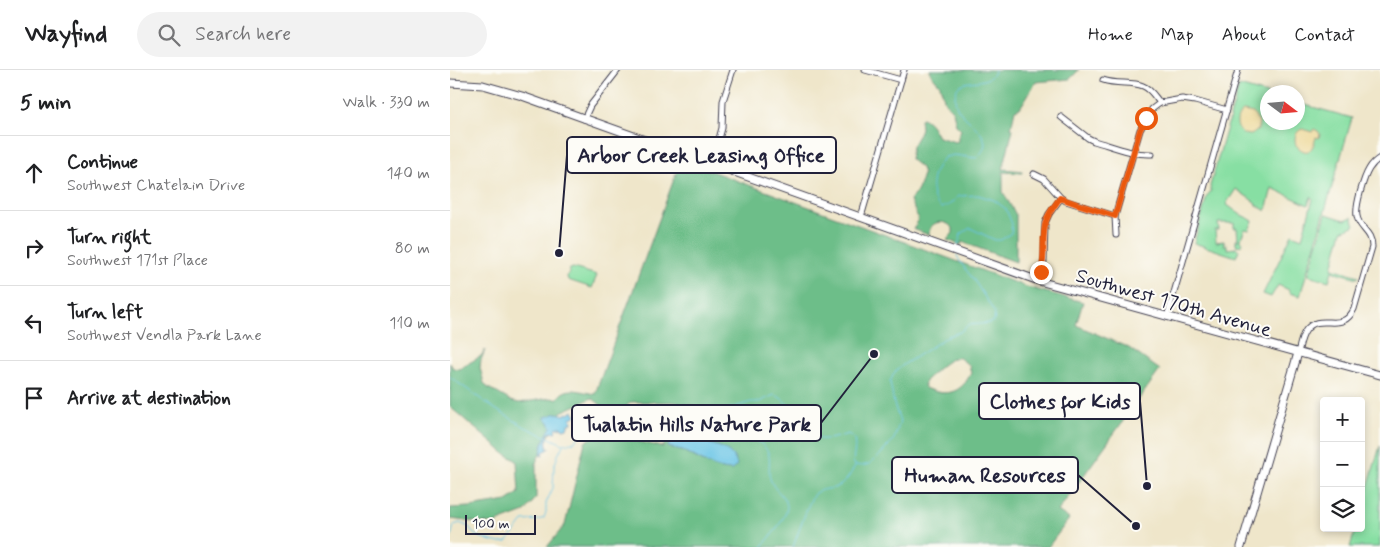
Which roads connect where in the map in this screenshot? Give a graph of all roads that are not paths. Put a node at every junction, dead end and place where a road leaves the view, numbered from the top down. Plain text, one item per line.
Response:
1 (618, 70) edge
2 (732, 70) edge
3 (865, 70) edge
4 (904, 70) edge
5 (1238, 70) edge
6 (901, 80) junction
7 (1103, 80) dead end
8 (450, 83) edge
9 (1160, 103) junction
10 (1227, 110) junction
11 (584, 118) junction
12 (1061, 118) dead end
13 (1134, 152) junction
14 (1152, 154) dead end
15 (1380, 158) edge
16 (712, 164) junction
17 (1034, 174) dead end
18 (1060, 198) junction
19 (1115, 216) junction
20 (861, 217) junction
21 (1116, 235) dead end
22 (1039, 281) junction
23 (1168, 317) junction
24 (1298, 353) junction
25 (1380, 375) edge
26 (1241, 547) edge

1 - 11 street
2 - 16 street
3 - 6 street
4 - 6 street
5 - 10 street
6 - 20 street
7 - 9 street
8 - 11 main road, Southwest 170th Avenue
9 - 10 street
9 - 13 street
10 - 23 street
11 - 16 main road, Southwest 170th Avenue
12 - 13 street
13 - 14 street
13 - 19 street
15 - 24 street
16 - 20 main road, Southwest 170th Avenue
17 - 18 street
18 - 19 street
18 - 22 street
19 - 21 street
20 - 22 main road, Southwest 170th Avenue
22 - 23 main road, Southwest 170th Avenue
23 - 24 main road, Southwest 170th Avenue
24 - 25 main road, Southwest 170th Avenue
24 - 26 main road

